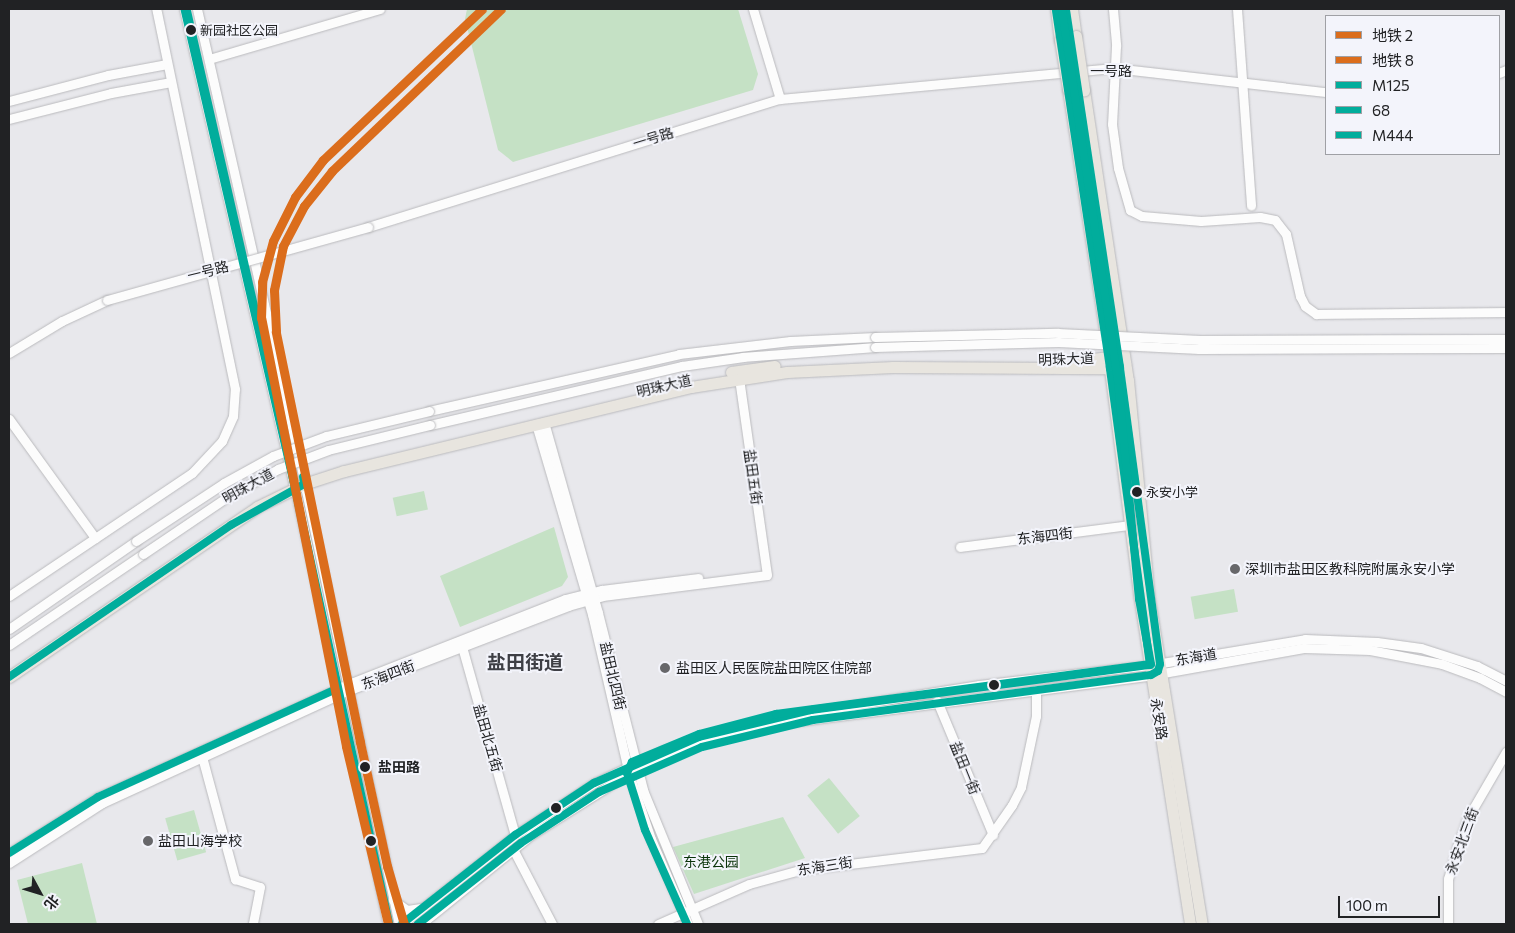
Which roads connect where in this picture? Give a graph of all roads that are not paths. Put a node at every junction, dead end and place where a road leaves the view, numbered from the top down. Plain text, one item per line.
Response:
1 (156, 9) edge
2 (184, 9) edge
3 (197, 9) edge
4 (380, 9) edge
5 (753, 9) edge
6 (1056, 9) edge
7 (1072, 9) edge
8 (1113, 9) edge
9 (1237, 9) edge
10 (209, 59) junction
11 (167, 64) junction
12 (1114, 68) junction
13 (171, 82) junction
14 (1242, 83) junction
15 (1325, 92) edge
16 (780, 99) junction
17 (9, 101) edge
18 (9, 119) edge
19 (1251, 206) dead end
20 (210, 271) junction
21 (1506, 312) edge
22 (1506, 339) edge
23 (1506, 348) edge
24 (9, 353) edge
25 (1109, 362) junction
26 (1125, 363) junction
27 (739, 379) junction
28 (9, 419) edge
29 (540, 423) junction
30 (299, 482) junction
31 (1130, 525) junction
32 (95, 538) junction
33 (960, 547) dead end
34 (766, 572) joint
35 (9, 596) edge
36 (590, 596) junction
37 (9, 629) edge
38 (461, 643) junction
39 (9, 645) edge
40 (9, 668) edge
41 (1156, 669) junction
42 (9, 677) edge
43 (1506, 681) edge
44 (346, 688) junction
45 (1036, 690) junction
46 (337, 692) junction
47 (1506, 692) edge
48 (937, 701) junction
49 (1506, 752) edge
50 (202, 754) junction
51 (1506, 762) edge
52 (632, 768) junction
53 (1483, 790) junction
54 (515, 835) junction
55 (993, 835) junction
56 (513, 849) junction
57 (9, 853) edge
58 (9, 863) edge
59 (392, 900) junction
60 (383, 905) junction
61 (426, 906) junction
62 (686, 910) junction
63 (436, 913) junction
64 (253, 924) edge
65 (381, 924) edge
66 (388, 924) edge
67 (400, 924) edge
68 (421, 924) edge
69 (431, 924) edge
70 (552, 924) edge
71 (658, 924) edge
72 (688, 924) edge
73 (698, 924) edge
74 (1190, 924) edge
75 (1202, 924) edge
76 (1448, 924) edge

1 - 11 street
2 - 30 street
3 - 10 street
4 - 10 street
5 - 16 street
6 - 25 main road, 永安路, bridge
7 - 26 main road, 永安路, bridge
8 - 12 street
9 - 14 street
10 - 30 street
11 - 13 street
11 - 17 street
12 - 14 street, 一号路
12 - 16 street, 一号路
12 - 21 street
13 - 18 street
13 - 20 street
14 - 15 street, 一号路
14 - 19 street
16 - 20 street, 一号路, bridge
20 - 24 street, 一号路, bridge
20 - 32 street
22 - 37 street, 明珠大道, bridge
23 - 39 street, 明珠大道, bridge
25 - 26 main road, 明珠大道
25 - 27 main road, 明珠大道
25 - 30 main road, 明珠大道
25 - 31 main road, 永安路
26 - 41 main road, 永安路
27 - 29 main road, 明珠大道
27 - 34 street, 盐田五街
28 - 32 street
29 - 30 main road, 明珠大道
29 - 36 street, 盐田北四街
30 - 40 main road, 明珠大道
30 - 42 main road, 明珠大道
30 - 44 street
30 - 46 street
31 - 33 street, 东海四街
31 - 41 main road, 永安路
32 - 35 street
34 - 36 street, 东海四街
36 - 38 street, 东海四街
36 - 52 street, 盐田北四街
38 - 44 street, 东海四街
38 - 54 street, 盐田北五街
41 - 43 street, 东海道
41 - 45 street, 东海道
41 - 47 street, 东海道
41 - 52 street, 东海道
41 - 74 main road, 永安路
41 - 75 main road, 永安路
44 - 46 street, 东海四街
44 - 59 street
45 - 48 street, 东海道
45 - 55 street
46 - 50 street, 东海四街
46 - 60 street
48 - 52 street, 东海道
48 - 55 street, 盐田一街
49 - 53 street, 永安北三街
50 - 57 street, 东海四街
50 - 58 street, 东海四街
50 - 64 street
51 - 53 street, 永安北三街
52 - 54 street, 东海道
52 - 56 street, 东海道
52 - 62 street, 盐田北四街
53 - 76 street, 永安北三街
54 - 61 street, 东海道
55 - 62 street, 东海三街
56 - 63 street, 东海道
56 - 70 street
59 - 61 street
59 - 67 street
60 - 65 street
60 - 66 street
61 - 67 street, 东海道
62 - 71 street, 东海三街
62 - 72 street, 盐田北四街
62 - 73 street, 盐田北四街
63 - 68 street, 东海道
63 - 69 street

